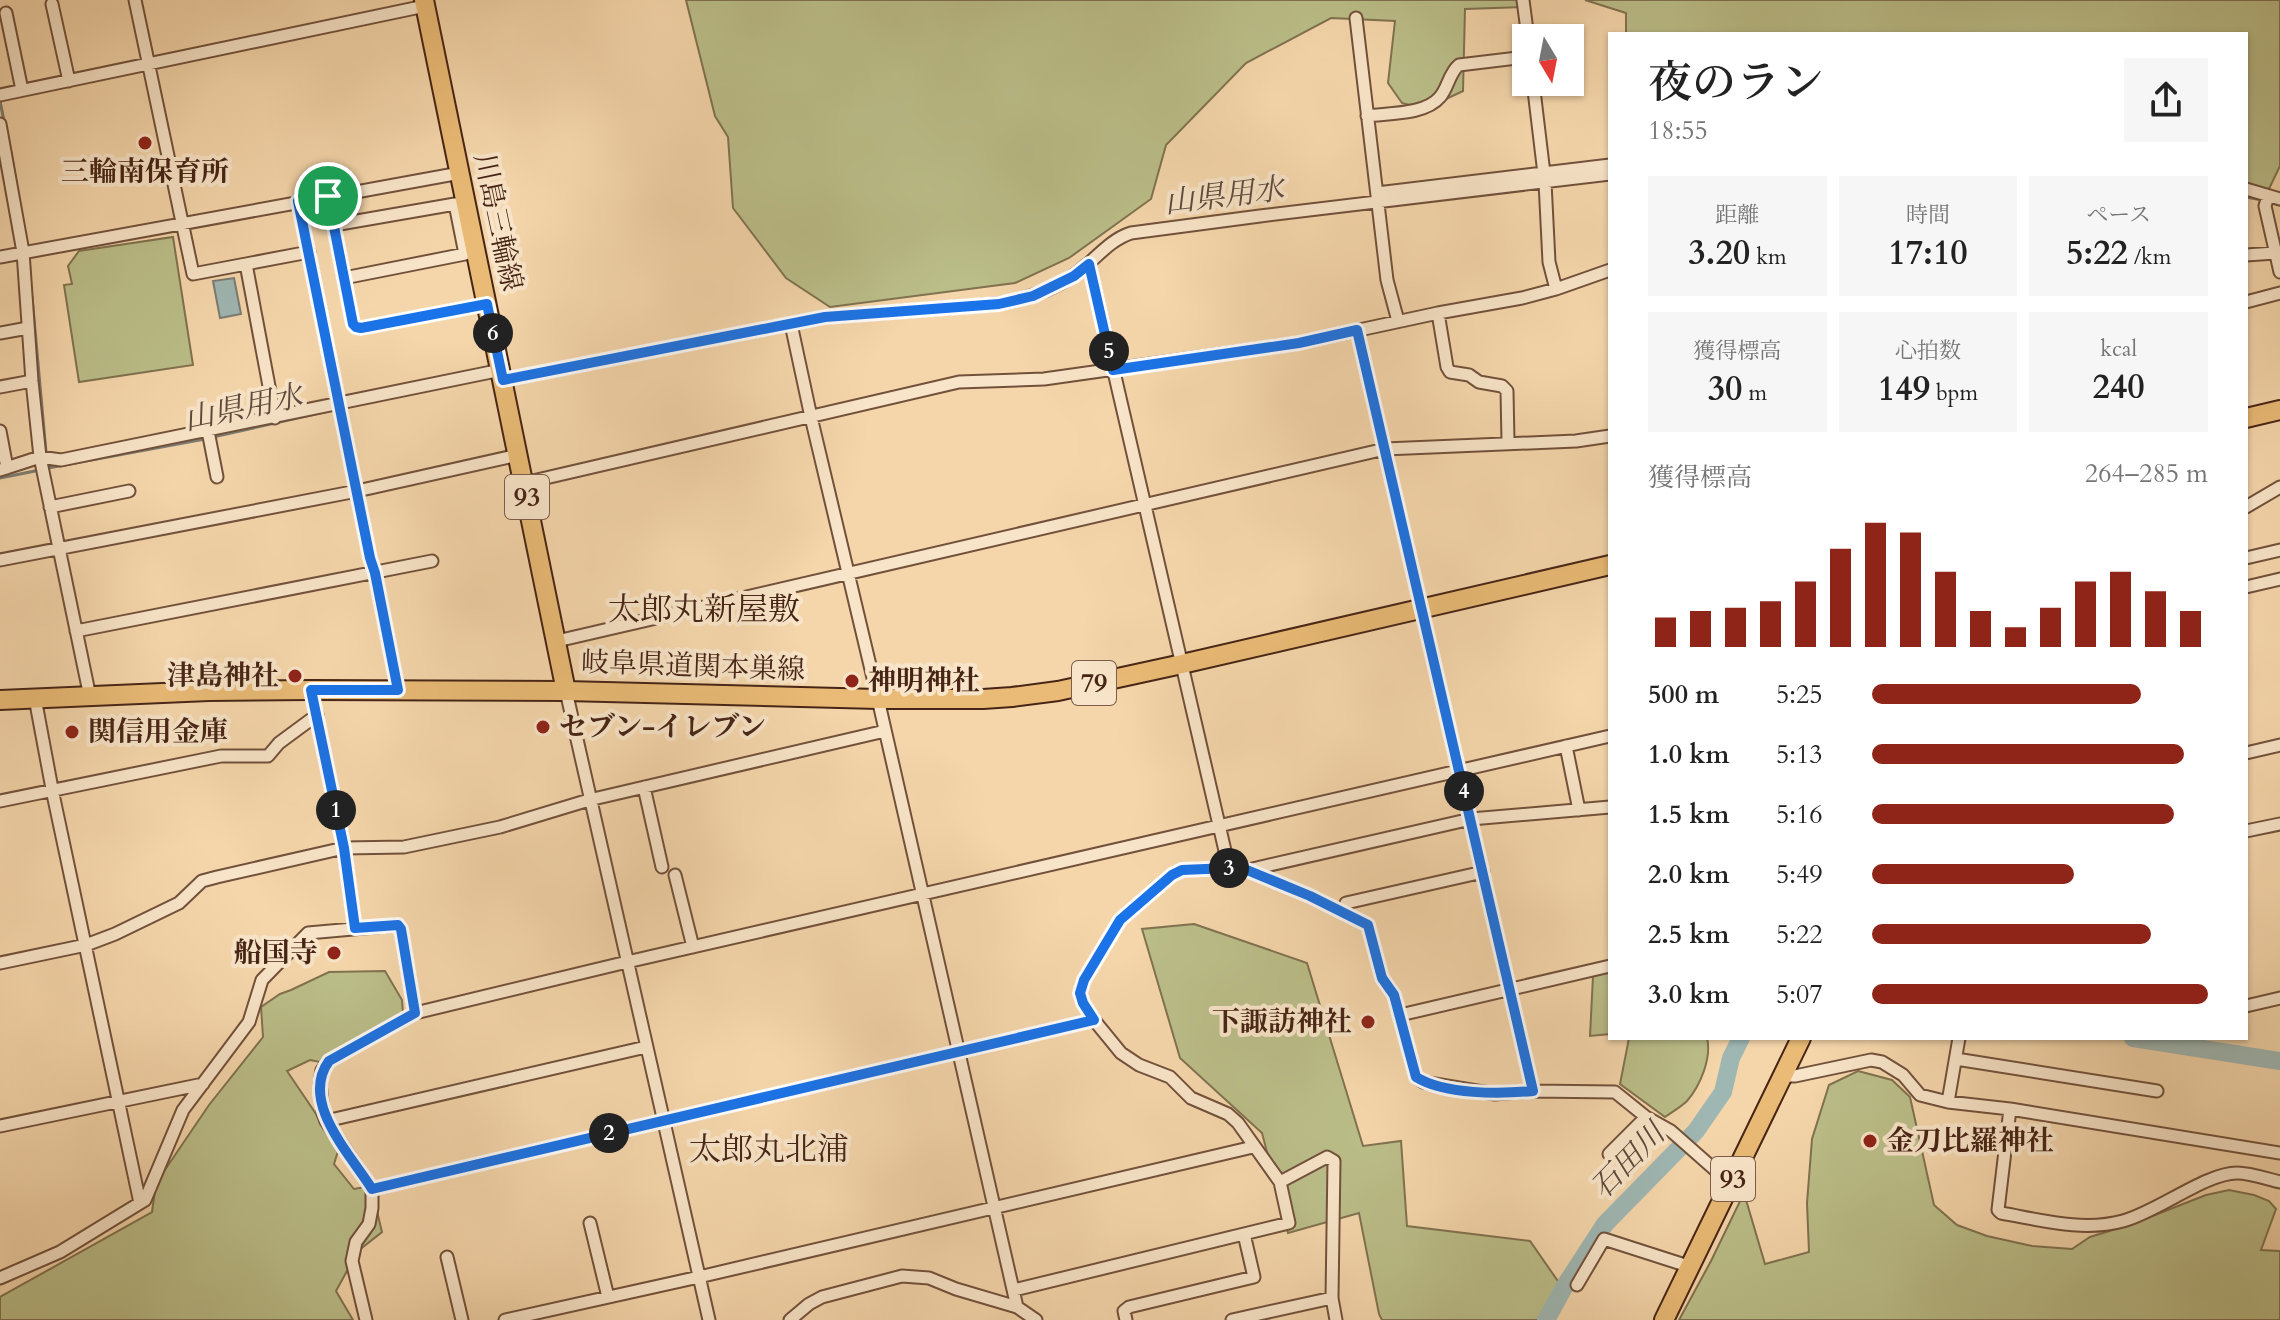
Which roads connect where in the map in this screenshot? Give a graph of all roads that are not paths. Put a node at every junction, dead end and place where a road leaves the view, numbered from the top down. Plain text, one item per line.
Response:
1 (135, 0) edge
2 (1523, 0) edge
3 (425, 3) edge
4 (52, 4) dead end
5 (6, 13) dead end
6 (1356, 18) dead end
7 (1526, 24) edge
8 (1512, 59) edge
9 (148, 65) junction
10 (69, 81) junction
11 (22, 90) junction
12 (0, 95) edge
13 (1535, 96) edge
14 (1367, 116) junction
15 (0, 124) edge
16 (1608, 165) edge
17 (460, 173) junction
18 (1608, 174) edge
19 (1545, 177) junction
20 (2248, 190) edge
21 (328, 196) junction
22 (2268, 196) junction
23 (1378, 198) junction
24 (2280, 199) edge
25 (298, 201) junction
26 (183, 222) junction
27 (334, 225) junction
28 (23, 252) junction
29 (309, 252) junction
30 (2275, 253) junction
31 (2248, 255) edge
32 (0, 257) edge
33 (246, 264) junction
34 (1089, 264) junction
35 (1608, 271) edge
36 (2280, 272) edge
37 (344, 278) junction
38 (1556, 289) junction
39 (2280, 293) edge
40 (2248, 301) edge
41 (487, 304) junction
42 (1438, 313) junction
43 (1398, 321) junction
44 (791, 324) junction
45 (28, 328) junction
46 (1357, 330) junction
47 (0, 333) edge
48 (1113, 370) junction
49 (502, 375) junction
50 (32, 381) junction
51 (0, 387) edge
52 (341, 409) junction
53 (2280, 410) edge
54 (811, 417) junction
55 (275, 418) junction
56 (2248, 418) edge
57 (0, 431) edge
58 (208, 431) junction
59 (1608, 436) edge
60 (1508, 442) junction
61 (1385, 449) junction
62 (518, 455) junction
63 (40, 457) junction
64 (4, 469) edge
65 (217, 477) dead end
66 (524, 483) junction
67 (2280, 487) edge
68 (129, 491) dead end
69 (357, 491) junction
70 (1144, 505) junction
71 (2248, 506) edge
72 (50, 507) junction
73 (58, 548) junction
74 (2280, 550) edge
75 (2248, 558) edge
76 (0, 560) edge
77 (432, 561) dead end
78 (1608, 565) edge
79 (375, 573) junction
80 (849, 573) junction
81 (2280, 579) edge
82 (2248, 587) edge
83 (1421, 609) junction
84 (76, 631) junction
85 (557, 641) junction
86 (1182, 664) junction
87 (311, 690) junction
88 (398, 690) junction
89 (566, 691) junction
90 (90, 697) junction
91 (35, 698) junction
92 (878, 699) junction
93 (0, 700) edge
94 (317, 715) junction
95 (885, 731) junction
96 (1608, 736) edge
97 (2280, 745) edge
98 (1566, 746) junction
99 (2248, 753) edge
100 (1459, 770) junction
101 (644, 787) junction
102 (53, 789) junction
103 (589, 800) junction
104 (0, 801) edge
105 (1608, 807) edge
106 (1579, 810) junction
107 (1471, 819) junction
108 (2280, 824) edge
109 (1219, 826) junction
110 (2248, 831) edge
111 (344, 848) junction
112 (662, 867) dead end
113 (1229, 868) junction
114 (1247, 870) junction
115 (1483, 872) junction
116 (675, 875) dead end
117 (922, 894) junction
118 (1346, 903) dead end
119 (355, 928) junction
120 (86, 945) junction
121 (693, 947) junction
122 (627, 962) junction
123 (0, 963) edge
124 (1608, 966) edge
125 (1511, 989) junction
126 (2280, 998) edge
127 (2248, 1006) edge
128 (415, 1013) junction
129 (1400, 1015) junction
130 (1094, 1020) junction
131 (1800, 1040) edge
132 (1959, 1040) edge
133 (646, 1047) junction
134 (959, 1052) junction
135 (1956, 1059) junction
136 (1783, 1076) junction
137 (203, 1084) junction
138 (1533, 1091) junction
139 (2157, 1091) dead end
140 (119, 1101) junction
141 (1948, 1102) junction
142 (2010, 1109) junction
143 (1646, 1117) junction
144 (326, 1121) junction
145 (663, 1121) junction
146 (0, 1126) edge
147 (1253, 1147) junction
148 (2280, 1153) edge
149 (1609, 1154) dead end
150 (1280, 1182) junction
151 (2280, 1182) edge
152 (1731, 1184) junction
153 (372, 1189) junction
154 (140, 1203) junction
155 (995, 1208) junction
156 (590, 1223) dead end
157 (1244, 1234) junction
158 (447, 1257) dead end
159 (1691, 1267) junction
160 (699, 1277) junction
161 (0, 1278) edge
162 (1577, 1285) dead end
163 (1014, 1290) junction
164 (608, 1297) junction
165 (1332, 1298) junction
166 (1017, 1307) junction
167 (366, 1320) edge
168 (462, 1320) edge
169 (505, 1320) edge
170 (709, 1320) edge
171 (790, 1320) edge
172 (1036, 1320) edge
173 (1126, 1320) edge
174 (1232, 1320) edge
175 (1336, 1320) edge
176 (1664, 1320) edge

1 - 9 street
2 - 7 street
3 - 9 street
3 - 17 main road, 川島三輪線 / 93
4 - 10 street
5 - 11 street
6 - 14 street
8 - 14 street
9 - 10 street
9 - 26 street
10 - 11 street
11 - 12 street
13 - 19 street
14 - 23 street
15 - 28 street
16 - 19 street
17 - 21 street
17 - 41 main road, 川島三輪線 / 93
18 - 19 street
19 - 23 street
19 - 38 street
20 - 22 street
21 - 25 street
21 - 27 street
22 - 24 street
22 - 30 street
23 - 34 street
23 - 43 street
25 - 26 street
25 - 29 street
26 - 28 street
26 - 33 street
27 - 37 street
27 - 37 street
28 - 32 street
28 - 45 street
29 - 33 street
29 - 52 street
30 - 31 street
30 - 36 street
33 - 55 street
34 - 44 street
34 - 48 street
35 - 38 street
37 - 41 street
38 - 42 street
39 - 40 street
41 - 49 main road, 川島三輪線 / 93
42 - 43 street
42 - 60 street
43 - 46 street
44 - 49 street
44 - 54 street
45 - 47 street
45 - 50 street
46 - 48 street
46 - 61 street
48 - 54 street
48 - 70 street
49 - 52 street
49 - 62 main road, 川島三輪線 / 93
50 - 51 street
50 - 63 street
52 - 55 street
52 - 69 street
53 - 56 main road
54 - 66 street
54 - 80 street
55 - 58 street
57 - 64 street
58 - 63 street
58 - 65 street
59 - 60 street
60 - 61 street
61 - 70 street
61 - 83 street
62 - 66 main road, 川島三輪線 / 93
62 - 69 street
63 - 64 street
63 - 72 street
66 - 85 main road, 川島三輪線 / 93
67 - 71 street
68 - 72 street
69 - 73 street
69 - 79 street
70 - 80 street
70 - 86 street
72 - 73 street
73 - 76 street
73 - 84 street
74 - 75 street
77 - 79 street
78 - 83 main road, 岐阜県道関本巣線 / 79
79 - 84 street
79 - 88 street
80 - 85 street
80 - 92 street
81 - 82 street
83 - 86 main road, 岐阜県道関本巣線 / 79
83 - 100 street
84 - 90 street
85 - 89 main road, 川島三輪線 / 93
86 - 92 main road, 岐阜県道関本巣線 / 79
86 - 109 street
87 - 88 main road, 岐阜県道関本巣線 / 79
87 - 90 main road, 岐阜県道関本巣線 / 79
87 - 94 street
88 - 89 main road, 岐阜県道関本巣線 / 79
89 - 92 main road, 岐阜県道関本巣線 / 79
89 - 103 street
90 - 91 main road, 岐阜県道関本巣線 / 79
91 - 93 main road, 岐阜県道関本巣線 / 79
91 - 102 street
92 - 95 street
94 - 102 street
94 - 111 street
95 - 101 street
95 - 117 street
96 - 98 street
97 - 99 street
98 - 100 street
98 - 106 street
100 - 107 street
100 - 109 street
101 - 103 street
101 - 112 street
102 - 104 street
102 - 120 street
103 - 111 street
103 - 122 street
105 - 106 street
106 - 107 street
107 - 114 street
107 - 115 street
108 - 110 street
109 - 113 street
109 - 117 street
111 - 119 street
111 - 120 street
113 - 114 street
113 - 130 street
114 - 129 street
115 - 118 street
115 - 125 street
116 - 121 street
117 - 121 street
117 - 134 street
119 - 128 street
119 - 137 street
120 - 123 street
120 - 140 street
121 - 122 street
122 - 128 street
122 - 133 street
124 - 125 street
125 - 129 street
125 - 138 street
126 - 127 street
128 - 144 street
129 - 138 street
130 - 134 street
130 - 147 street
131 - 136 main road, 93
132 - 135 street
133 - 144 street
133 - 145 street
134 - 145 street
134 - 155 street
135 - 139 street
135 - 141 street
136 - 141 street
136 - 152 main road, 93
137 - 140 street
137 - 154 street
138 - 143 street
140 - 146 street
140 - 154 street
141 - 142 street
142 - 148 street
142 - 151 street
143 - 149 street
143 - 152 street
144 - 153 street
145 - 153 street
145 - 160 street
147 - 150 street
147 - 155 street
150 - 157 street
150 - 165 street
152 - 159 main road, 93
153 - 167 street
154 - 161 street
155 - 160 street
155 - 163 street
156 - 164 street
157 - 163 street
157 - 173 street
158 - 168 street
159 - 162 street
159 - 176 main road, 93
160 - 164 street
160 - 170 street
163 - 166 street
164 - 169 street
165 - 174 street
165 - 175 street
166 - 171 street
166 - 172 street

